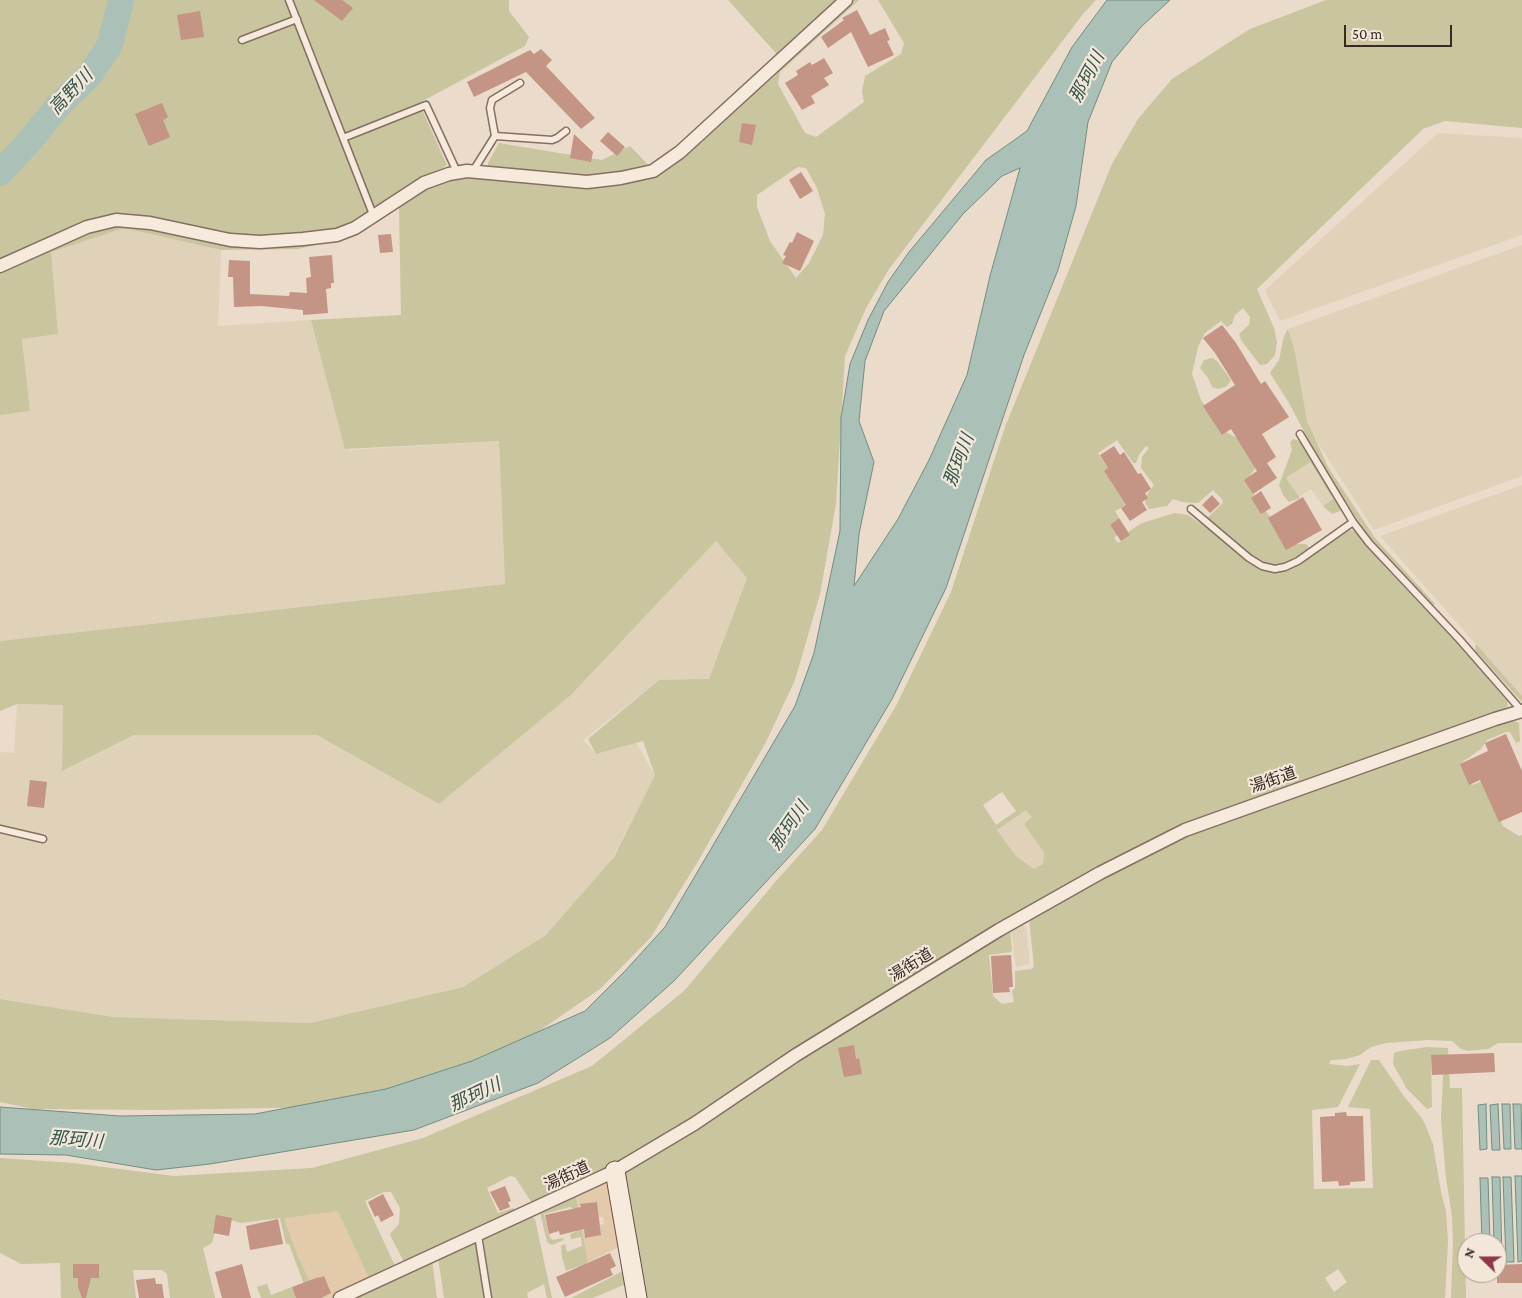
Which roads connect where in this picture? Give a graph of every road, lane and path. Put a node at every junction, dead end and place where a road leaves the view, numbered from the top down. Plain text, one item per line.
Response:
1 (289, 0) edge
2 (846, 0) edge
3 (297, 19) junction
4 (242, 40) dead end
5 (520, 83) dead end
6 (566, 131) dead end
7 (495, 136) junction
8 (343, 138) junction
9 (457, 172) junction
10 (472, 172) junction
11 (374, 217) junction
12 (0, 266) edge
13 (1300, 434) dead end
14 (1191, 510) dead end
15 (1354, 522) junction
16 (1522, 711) edge
17 (0, 829) edge
18 (43, 839) dead end
19 (615, 1171) junction
20 (478, 1235) junction
21 (340, 1298) edge
22 (488, 1298) edge
23 (637, 1298) edge

1 - 3 lane
2 - 10 street
3 - 4 lane
3 - 8 lane
5 - 7 lane
6 - 7 lane
7 - 10 lane
8 - 9 lane
8 - 11 lane
9 - 10 street
9 - 11 street
11 - 12 street
13 - 15 lane
14 - 15 lane
15 - 16 lane
16 - 19 street, 湯街道
17 - 18 lane
19 - 20 street, 湯街道
19 - 23 street
20 - 21 street, 湯街道
20 - 22 lane

